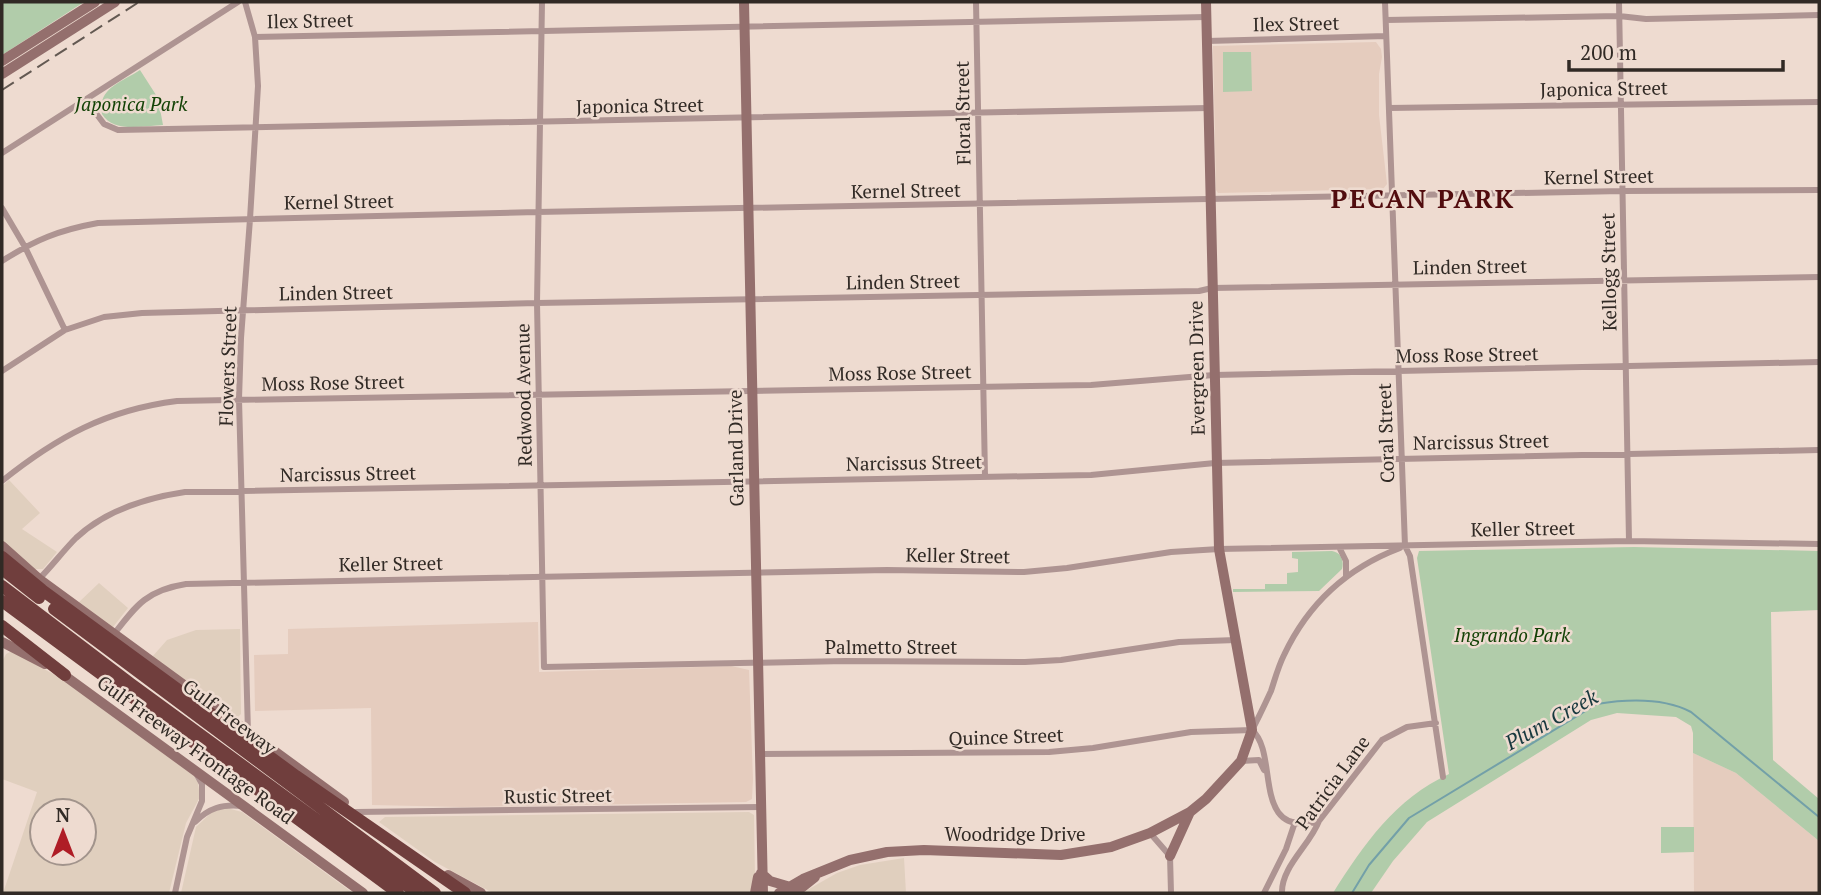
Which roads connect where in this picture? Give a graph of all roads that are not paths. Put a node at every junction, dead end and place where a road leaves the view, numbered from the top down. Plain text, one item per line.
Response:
1 (94, 2) edge
2 (115, 2) edge
3 (238, 2) edge
4 (245, 2) edge
5 (542, 2) edge
6 (744, 2) edge
7 (976, 2) edge
8 (1206, 2) edge
9 (1385, 2) edge
10 (1619, 2) edge
11 (1819, 15) edge
12 (1619, 16) junction
13 (1206, 17) junction
14 (1386, 20) junction
15 (976, 22) junction
16 (744, 27) junction
17 (541, 32) junction
18 (1387, 36) junction
19 (255, 37) junction
20 (1207, 41) junction
21 (2, 61) edge
22 (2, 74) edge
23 (86, 100) junction
24 (1819, 102) edge
25 (1622, 103) junction
26 (1208, 108) junction
27 (1389, 108) junction
28 (977, 113) junction
29 (745, 118) junction
30 (541, 123) junction
31 (257, 127) junction
32 (2, 153) edge
33 (1819, 190) edge
34 (1622, 191) junction
35 (1392, 195) junction
36 (1211, 199) junction
37 (980, 204) junction
38 (2, 208) edge
39 (749, 208) junction
40 (537, 212) junction
41 (250, 219) junction
42 (25, 247) junction
43 (2, 261) edge
44 (1819, 277) edge
45 (1624, 280) junction
46 (1395, 283) junction
47 (1212, 288) junction
48 (981, 295) junction
49 (750, 300) junction
50 (537, 303) junction
51 (244, 310) junction
52 (65, 330) junction
53 (1819, 362) edge
54 (1625, 367) junction
55 (1399, 370) junction
56 (2, 371) edge
57 (1214, 375) junction
58 (984, 387) junction
59 (751, 390) junction
60 (538, 394) junction
61 (239, 400) junction
62 (1819, 450) edge
63 (1628, 454) junction
64 (1402, 459) junction
65 (1215, 463) junction
66 (985, 476) junction
67 (2, 481) edge
68 (754, 481) junction
69 (541, 485) junction
70 (243, 491) junction
71 (1629, 541) junction
72 (1819, 544) edge
73 (2, 546) edge
74 (1405, 546) junction
75 (1339, 547) junction
76 (1219, 549) junction
77 (2, 557) edge
78 (2, 569) edge
79 (756, 572) junction
80 (542, 576) junction
81 (1346, 577) junction
82 (39, 579) junction
83 (245, 582) junction
84 (2, 586) edge
85 (5, 605) edge
86 (2, 626) edge
87 (114, 634) junction
88 (1236, 640) junction
89 (2, 642) edge
90 (757, 663) junction
91 (544, 667) joint
92 (65, 675) junction
93 (1436, 723) junction
94 (1252, 730) junction
95 (248, 733) junction
96 (760, 754) junction
97 (1241, 761) junction
98 (193, 769) junction
99 (1265, 772) junction
100 (1443, 776) dead end
101 (244, 806) junction
102 (761, 807) junction
103 (1190, 811) junction
104 (356, 812) junction
105 (1319, 821) junction
106 (1295, 822) junction
107 (191, 825) junction
108 (1150, 833) junction
109 (1170, 856) junction
110 (761, 869) junction
111 (407, 873) junction
112 (787, 891) edge
113 (175, 893) edge
114 (363, 893) edge
115 (398, 893) edge
116 (417, 893) edge
117 (435, 893) edge
118 (456, 893) edge
119 (465, 893) edge
120 (481, 893) edge
121 (755, 893) edge
122 (763, 893) edge
123 (1171, 893) edge
124 (1265, 893) edge
125 (1282, 893) edge

1 - 21 main road
2 - 22 main road
3 - 23 street
4 - 19 street, Flowers Street
5 - 17 street
6 - 16 main road, Garland Drive
7 - 15 street, Floral Street
8 - 13 main road, Evergreen Drive
9 - 14 street, Coral Street
10 - 12 street, Kellogg Street
11 - 12 street
12 - 14 street
12 - 25 street, Kellogg Street
13 - 15 street, Ilex Street
13 - 20 main road, Evergreen Drive
14 - 18 street, Coral Street
15 - 16 street, Ilex Street
15 - 28 street, Floral Street
16 - 17 street, Ilex Street
16 - 29 main road, Garland Drive
17 - 19 street, Ilex Street
17 - 30 street, Redwood Avenue
18 - 20 street, Ilex Street
18 - 27 street, Coral Street
19 - 31 street, Flowers Street
20 - 26 main road, Evergreen Drive
23 - 31 street, Japonica Street
23 - 32 street
24 - 25 street, Japonica Street
25 - 27 street, Japonica Street
25 - 34 street, Kellogg Street
26 - 28 street, Japonica Street
26 - 36 main road, Evergreen Drive
27 - 35 street, Coral Street
28 - 29 street, Japonica Street
28 - 37 street, Floral Street
29 - 30 street, Japonica Street
29 - 39 main road, Garland Drive
30 - 31 street, Japonica Street
30 - 40 street, Redwood Avenue
31 - 41 street, Flowers Street
33 - 34 street, Kernel Street
34 - 35 street, Kernel Street
34 - 45 street, Kellogg Street
35 - 36 street, Kernel Street
35 - 46 street, Coral Street
36 - 37 street, Kernel Street
36 - 47 main road, Evergreen Drive
37 - 39 street, Kernel Street
37 - 48 street, Floral Street
38 - 42 street
39 - 40 street, Kernel Street
39 - 49 main road, Garland Drive
40 - 41 street, Kernel Street
40 - 50 street, Redwood Avenue
41 - 42 street, Kernel Street
41 - 51 street, Flowers Street
42 - 43 street, Kernel Street
42 - 52 street
44 - 45 street, Linden Street
45 - 46 street, Linden Street
45 - 54 street, Kellogg Street
46 - 47 street, Linden Street
46 - 55 street, Coral Street
47 - 48 street, Linden Street
47 - 57 main road, Evergreen Drive
48 - 49 street, Linden Street
48 - 58 street, Floral Street
49 - 50 street, Linden Street
49 - 59 main road, Garland Drive
50 - 51 street, Linden Street
50 - 60 street, Redwood Avenue
51 - 52 street, Linden Street
51 - 61 street, Flowers Street
52 - 56 street, Linden Street
53 - 54 street, Moss Rose Street
54 - 55 street, Moss Rose Street
54 - 63 street, Kellogg Street
55 - 57 street, Moss Rose Street
55 - 64 street, Coral Street
57 - 58 street, Moss Rose Street
57 - 65 main road, Evergreen Drive
58 - 59 street, Moss Rose Street
58 - 66 street, Floral Street
59 - 60 street, Moss Rose Street
59 - 68 main road, Garland Drive
60 - 61 street, Moss Rose Street
60 - 69 street, Redwood Avenue
61 - 67 street, Moss Rose Street
61 - 70 street, Flowers Street
62 - 63 street, Narcissus Street
63 - 64 street, Narcissus Street
63 - 71 street, Kellogg Street
64 - 65 street, Narcissus Street
64 - 74 street, Coral Street
65 - 66 street, Narcissus Street
65 - 76 main road, Evergreen Drive
66 - 68 street, Narcissus Street
68 - 69 street, Narcissus Street
68 - 79 main road, Garland Drive
69 - 70 street, Narcissus Street
69 - 80 street, Redwood Avenue
70 - 82 street, Narcissus Street
70 - 83 street, Flowers Street
71 - 72 street, Keller Street
71 - 74 street, Keller Street
73 - 82 main road
74 - 75 street, Keller Street
74 - 81 street, Woodridge Drive
74 - 93 street, Coral Street
75 - 76 street, Keller Street
75 - 81 street
76 - 79 street, Keller Street
76 - 88 main road, Evergreen Drive
77 - 119 highway
78 - 111 highway, Gulf Freeway
79 - 80 street, Keller Street
79 - 90 main road, Garland Drive
80 - 83 street, Keller Street
80 - 91 street, Redwood Avenue
81 - 94 street, Woodridge Drive
82 - 87 main road
83 - 87 street, Keller Street
83 - 95 street, Flowers Street
84 - 116 highway, Gulf Freeway
85 - 115 highway
86 - 92 highway
87 - 95 main road
88 - 90 street, Palmetto Street
88 - 94 main road, Evergreen Drive
89 - 92 main road, Gulf Freeway Frontage Road
90 - 91 street, Palmetto Street
90 - 96 main road, Garland Drive
92 - 98 main road, Gulf Freeway Frontage Road
93 - 100 street, Coral Street
93 - 105 street, Patricia Lane
94 - 96 street, Quince Street
94 - 97 main road, Woodridge Drive
94 - 99 street
95 - 104 main road
96 - 102 main road, Garland Drive
97 - 99 street
97 - 103 main road, Woodridge Drive
98 - 101 main road, Gulf Freeway Frontage Road
98 - 107 street
99 - 106 street
101 - 107 street
101 - 114 main road, Gulf Freeway Frontage Road
102 - 104 street, Rustic Street
102 - 110 main road, Garland Drive
103 - 108 main road, Woodridge Drive
103 - 109 main road
104 - 120 main road
105 - 106 street
105 - 125 street, Patricia Lane
106 - 124 street, Patricia Lane
107 - 113 street
108 - 109 street
108 - 112 main road, Woodridge Drive
109 - 123 street
110 - 112 main road
110 - 121 main road
110 - 122 main road, Garland Drive
111 - 117 highway, Gulf Freeway
111 - 118 highway

